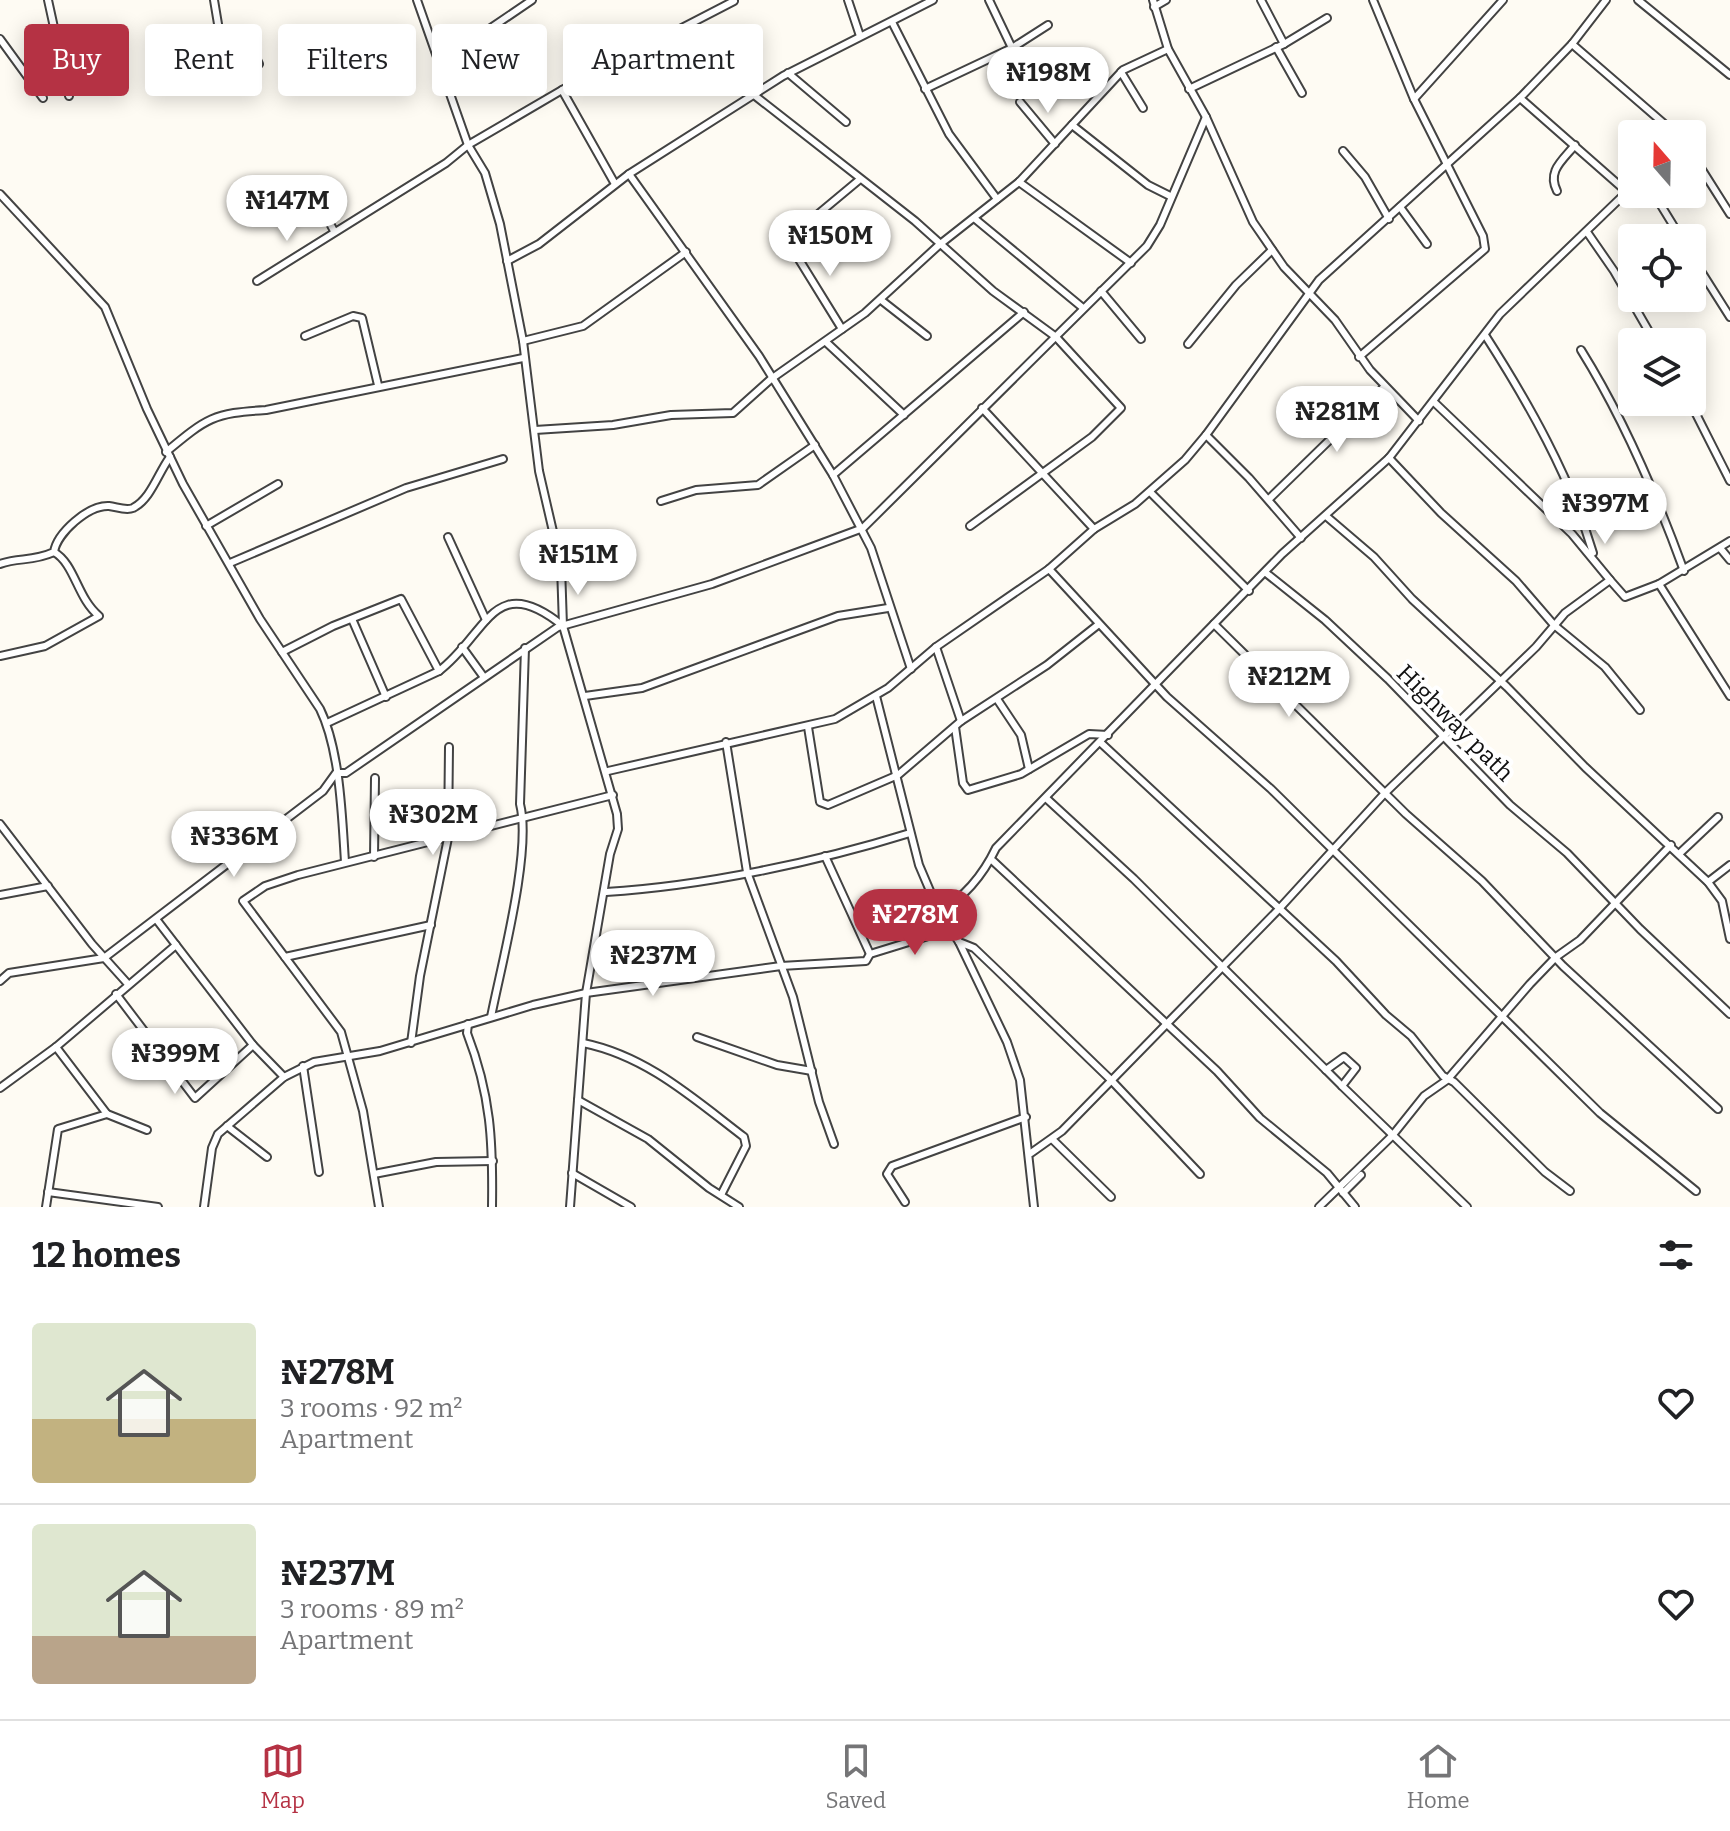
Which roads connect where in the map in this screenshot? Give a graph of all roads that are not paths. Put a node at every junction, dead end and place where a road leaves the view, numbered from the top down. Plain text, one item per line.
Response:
1 (48, 0) edge
2 (214, 0) edge
3 (417, 0) edge
4 (532, 0) edge
5 (848, 0) edge
6 (933, 0) edge
7 (989, 0) edge
8 (1166, 0) edge
9 (1261, 0) edge
10 (1373, 0) edge
11 (1503, 0) edge
12 (1606, 0) edge
13 (1638, 0) edge
14 (734, 1) edge
15 (1153, 4) edge
16 (1327, 18) dead end
17 (892, 22) junction
18 (53, 24) edge
19 (218, 24) edge
20 (497, 24) edge
21 (1048, 25) dead end
22 (860, 36) junction
23 (0, 39) edge
24 (1284, 44) junction
25 (1572, 44) junction
26 (1276, 47) junction
27 (1012, 48) junction
28 (1168, 49) junction
29 (1121, 72) junction
30 (788, 73) junction
31 (1730, 75) edge
32 (763, 89) edge
33 (925, 89) junction
34 (1189, 89) junction
35 (562, 90) junction
36 (1302, 93) dead end
37 (752, 96) edge
38 (755, 96) edge
39 (43, 98) dead end
40 (1520, 98) junction
41 (1414, 99) junction
42 (1020, 102) dead end
43 (1143, 108) dead end
44 (1206, 117) junction
45 (1660, 120) edge
46 (846, 122) dead end
47 (1072, 125) junction
48 (1055, 144) junction
49 (468, 145) junction
50 (1575, 145) junction
51 (1343, 151) dead end
52 (1447, 167) junction
53 (629, 174) junction
54 (1706, 176) edge
55 (1618, 179) edge
56 (859, 180) junction
57 (1019, 182) junction
58 (615, 184) junction
59 (256, 191) dead end
60 (1557, 191) dead end
61 (0, 194) edge
62 (1170, 196) junction
63 (997, 199) junction
64 (1618, 201) edge
65 (1400, 207) junction
66 (1730, 214) edge
67 (974, 218) junction
68 (1389, 219) junction
69 (334, 231) junction
70 (1587, 232) junction
71 (1427, 244) dead end
72 (939, 245) junction
73 (1272, 250) junction
74 (686, 252) junction
75 (507, 261) junction
76 (1131, 263) junction
77 (1706, 279) edge
78 (257, 281) dead end
79 (1101, 291) junction
80 (1310, 294) junction
81 (881, 300) junction
82 (1083, 308) junction
83 (1024, 312) junction
84 (1730, 317) edge
85 (1647, 328) edge
86 (842, 329) junction
87 (1485, 335) junction
88 (305, 336) dead end
89 (927, 336) dead end
90 (1056, 337) junction
91 (1141, 339) dead end
92 (523, 341) junction
93 (826, 342) junction
94 (1188, 344) dead end
95 (1581, 350) dead end
96 (1359, 357) junction
97 (523, 358) junction
98 (771, 379) junction
99 (378, 385) junction
100 (1384, 387) junction
101 (1435, 403) junction
102 (982, 408) junction
103 (904, 415) junction
104 (1697, 416) edge
105 (1419, 421) junction
106 (535, 430) junction
107 (1206, 435) junction
108 (815, 445) junction
109 (168, 455) junction
110 (1389, 458) junction
111 (503, 459) dead end
112 (1040, 473) junction
113 (833, 475) junction
114 (1730, 481) edge
115 (278, 484) dead end
116 (1150, 492) junction
117 (1269, 499) junction
118 (661, 501) dead end
119 (1326, 516) junction
120 (206, 526) junction
121 (970, 526) dead end
122 (863, 528) junction
123 (1094, 529) junction
124 (448, 537) dead end
125 (1301, 538) junction
126 (1730, 541) edge
127 (1720, 548) junction
128 (54, 552) junction
129 (1594, 556) junction
130 (1730, 560) edge
131 (230, 563) junction
132 (0, 564) edge
133 (1049, 569) junction
134 (1684, 571) junction
135 (1266, 573) junction
136 (1610, 580) junction
137 (1659, 584) junction
138 (1249, 591) junction
139 (888, 608) junction
140 (352, 619) junction
141 (486, 620) junction
142 (1099, 624) junction
143 (1214, 624) junction
144 (1554, 625) junction
145 (563, 626) junction
146 (462, 647) junction
147 (936, 647) junction
148 (525, 648) junction
149 (282, 652) junction
150 (0, 656) edge
151 (911, 669) junction
152 (439, 671) junction
153 (483, 676) junction
154 (1498, 681) junction
155 (1158, 684) junction
156 (585, 696) junction
157 (876, 696) junction
158 (1730, 696) edge
159 (386, 697) junction
160 (997, 699) junction
161 (984, 707) junction
162 (1000, 708) junction
163 (1640, 710) dead end
164 (327, 723) junction
165 (958, 724) junction
166 (808, 727) junction
167 (1109, 735) junction
168 (1442, 737) junction
169 (726, 742) junction
170 (1101, 743) junction
171 (449, 747) dead end
172 (1029, 769) junction
173 (608, 771) junction
174 (336, 773) junction
175 (898, 775) junction
176 (375, 778) dead end
177 (1385, 793) junction
178 (613, 795) junction
179 (1047, 799) junction
180 (1718, 817) dead end
181 (524, 820) junction
182 (0, 824) edge
183 (910, 833) junction
184 (448, 838) junction
185 (1671, 845) junction
186 (1332, 849) junction
187 (1680, 853) junction
188 (825, 856) junction
189 (374, 857) junction
190 (993, 861) junction
191 (345, 862) junction
192 (1730, 865) edge
193 (747, 872) junction
194 (1708, 882) junction
195 (48, 886) junction
196 (606, 892) junction
197 (0, 895) edge
198 (1614, 902) junction
199 (1278, 910) junction
200 (939, 912) junction
201 (156, 919) junction
202 (431, 925) junction
203 (951, 929) junction
204 (1730, 939) edge
205 (959, 942) junction
206 (176, 945) junction
207 (870, 954) junction
208 (285, 957) junction
209 (1556, 957) junction
210 (104, 958) junction
211 (781, 966) junction
212 (1221, 966) junction
213 (0, 981) edge
214 (127, 983) junction
215 (586, 993) junction
216 (116, 994) junction
217 (1730, 1014) edge
218 (491, 1017) junction
219 (1501, 1018) junction
220 (1166, 1023) junction
221 (468, 1024) junction
222 (460, 1027) junction
223 (467, 1033) junction
224 (697, 1037) dead end
225 (411, 1043) junction
226 (583, 1043) junction
227 (253, 1045) junction
228 (56, 1047) junction
229 (349, 1055) junction
230 (303, 1066) junction
231 (809, 1068) junction
232 (1326, 1070) junction
233 (284, 1077) junction
234 (1111, 1080) junction
235 (1447, 1080) junction
236 (1342, 1086) junction
237 (0, 1088) edge
238 (578, 1100) junction
239 (1718, 1109) dead end
240 (107, 1114) junction
241 (1026, 1117) junction
242 (227, 1126) junction
243 (147, 1130) dead end
244 (1392, 1136) junction
245 (1052, 1139) junction
246 (834, 1144) dead end
247 (1031, 1153) junction
248 (267, 1157) dead end
249 (493, 1161) junction
250 (319, 1172) dead end
251 (572, 1173) junction
252 (374, 1174) junction
253 (1200, 1174) dead end
254 (1361, 1175) dead end
255 (1341, 1190) junction
256 (1570, 1191) dead end
257 (1696, 1191) dead end
258 (48, 1192) junction
259 (721, 1195) junction
260 (1111, 1197) dead end
261 (905, 1203) edge
262 (126, 1204) edge
263 (46, 1207) edge
264 (158, 1207) edge
265 (204, 1207) edge
266 (379, 1207) edge
267 (492, 1207) edge
268 (570, 1207) edge
269 (631, 1207) edge
270 (739, 1207) edge
271 (1034, 1207) edge
272 (1319, 1207) edge
273 (1355, 1207) edge
274 (1467, 1207) edge

1 - 18 street
2 - 19 street
3 - 49 street
4 - 20 street
5 - 22 street
6 - 17 street
7 - 27 street
8 - 15 street
9 - 24 street
10 - 41 street
11 - 41 street
12 - 25 street
13 - 31 street
14 - 35 street
15 - 28 street
16 - 24 street
17 - 22 street
17 - 33 street
21 - 27 street
22 - 30 street
23 - 39 street
24 - 26 street
25 - 40 street
25 - 45 street
26 - 34 street
26 - 36 street
27 - 33 street
28 - 29 street
28 - 34 street
29 - 43 street
29 - 47 street
30 - 32 street
30 - 46 street
33 - 63 street
34 - 44 street
35 - 49 street
35 - 58 street
37 - 53 street
38 - 56 street
40 - 50 street
40 - 52 street
41 - 52 street
42 - 48 street
44 - 62 street
44 - 73 street
47 - 48 street
47 - 62 street
48 - 57 street
49 - 69 street
49 - 75 street
50 - 55 street
50 - 60 street
51 - 68 street
52 - 65 street
52 - 96 street
53 - 58 street
53 - 74 street
54 - 66 street
56 - 72 street
56 - 86 street
57 - 63 street
57 - 76 street
58 - 75 street
59 - 69 street
61 - 109 street
62 - 76 street
63 - 67 street
64 - 70 street
65 - 68 street
65 - 71 street
67 - 72 street
67 - 82 street
68 - 80 street
69 - 78 street
70 - 85 street
70 - 87 street
72 - 81 street
72 - 83 street
73 - 80 street
73 - 94 street
74 - 92 street
74 - 98 street
75 - 92 street
76 - 79 street
77 - 84 street
79 - 82 street
79 - 91 street
80 - 96 street
80 - 107 street
81 - 86 street
81 - 89 street
82 - 90 street
83 - 90 street
83 - 103 street
86 - 93 street
87 - 101 street
87 - 129 street
88 - 99 street
90 - 102 street
90 - 112 street
92 - 97 street
93 - 98 street
93 - 103 street
95 - 134 street
96 - 100 street
97 - 99 street
97 - 106 street
98 - 106 street
98 - 108 street
99 - 109 street
100 - 105 street
100 - 117 street
101 - 105 street
101 - 129 street
102 - 112 street
102 - 122 street
103 - 113 street
104 - 114 street
105 - 110 street
106 - 145 street
107 - 116 street
107 - 117 street
108 - 113 street
108 - 118 street
109 - 120 street
109 - 128 street
110 - 119 street
110 - 144 street
111 - 131 street
112 - 121 street
112 - 123 street
113 - 122 street
115 - 120 street
116 - 123 street
116 - 138 street
117 - 125 street
119 - 125 street
119 - 154 street
120 - 131 street
122 - 139 street
122 - 145 street
123 - 133 street
124 - 141 street
125 - 135 street
126 - 127 street
127 - 130 street
127 - 134 street
128 - 132 street
128 - 150 street
129 - 136 street
131 - 149 street
133 - 142 street
133 - 147 street
134 - 137 street
135 - 138 street
135 - 168 street, Highway path
136 - 137 street
136 - 144 street
137 - 158 street
138 - 143 street
139 - 151 street
139 - 156 street
140 - 149 street
140 - 152 street
140 - 159 street
141 - 145 street
141 - 146 street
142 - 155 street
142 - 160 street
143 - 155 street
143 - 177 street
144 - 154 street
144 - 163 street
145 - 148 street
145 - 156 street
146 - 152 street
146 - 153 street
147 - 151 street
147 - 165 street
148 - 153 street
148 - 181 street
149 - 164 street
151 - 157 street
152 - 159 street
153 - 174 street
154 - 168 street
154 - 185 street
155 - 167 street
155 - 186 street
156 - 173 street
157 - 166 street
157 - 175 street
159 - 164 street
160 - 161 street
160 - 162 street
161 - 162 street
161 - 165 street
162 - 172 street
164 - 174 street
165 - 172 street
165 - 175 street
166 - 169 street
166 - 175 street
167 - 170 street
167 - 172 street
168 - 177 street
168 - 198 street, Highway path
169 - 173 street
169 - 193 street
170 - 179 street
170 - 199 street
171 - 184 street
173 - 178 street
174 - 191 street
174 - 201 street
175 - 183 street
176 - 189 street
177 - 186 street
177 - 209 street
178 - 181 street
178 - 196 street
179 - 190 street
179 - 212 street
180 - 187 street
181 - 184 street
181 - 218 street
182 - 195 street
183 - 188 street
183 - 200 street
184 - 189 street
184 - 202 street
185 - 187 street
185 - 198 street
186 - 199 street
186 - 219 street
187 - 194 street
188 - 193 street
188 - 207 street
189 - 191 street
190 - 200 street
190 - 220 street
191 - 208 street
192 - 194 street
193 - 196 street
193 - 211 street
194 - 204 street
195 - 197 street
195 - 210 street
196 - 215 street
198 - 209 street
198 - 217 street, Highway path
199 - 212 street
199 - 235 street
200 - 203 street
201 - 206 street
201 - 210 street
202 - 208 street
202 - 225 street
203 - 205 street
203 - 207 street
205 - 234 street
205 - 241 street
206 - 214 street
206 - 227 street
207 - 211 street
208 - 229 street
209 - 219 street
209 - 239 street
210 - 213 street
210 - 214 street
211 - 215 street
211 - 231 street
212 - 220 street
212 - 232 street
214 - 216 street
215 - 218 street
215 - 226 street
216 - 227 street
216 - 228 street
218 - 221 street
219 - 235 street
219 - 257 street
220 - 234 street
220 - 255 street
221 - 222 street
221 - 223 street
222 - 223 street
222 - 225 street
223 - 249 street
224 - 231 street
225 - 229 street
226 - 238 street
226 - 259 street
227 - 233 street
228 - 237 street
228 - 240 street
229 - 230 street
229 - 252 street
230 - 233 street
230 - 250 street
231 - 246 street
232 - 236 street
232 - 236 street
233 - 242 street
234 - 245 street
234 - 253 street
235 - 244 street
235 - 256 street
236 - 244 street
238 - 251 street
238 - 259 street
240 - 243 street
240 - 258 street
241 - 247 street
241 - 261 street
242 - 248 street
242 - 265 street
244 - 255 street
244 - 274 street
245 - 247 street
245 - 260 street
247 - 271 street
249 - 252 street
249 - 267 street
251 - 268 street
251 - 269 street
252 - 266 street
254 - 255 street
255 - 272 street
255 - 273 street
258 - 262 street
258 - 263 street
259 - 270 street
262 - 264 street

